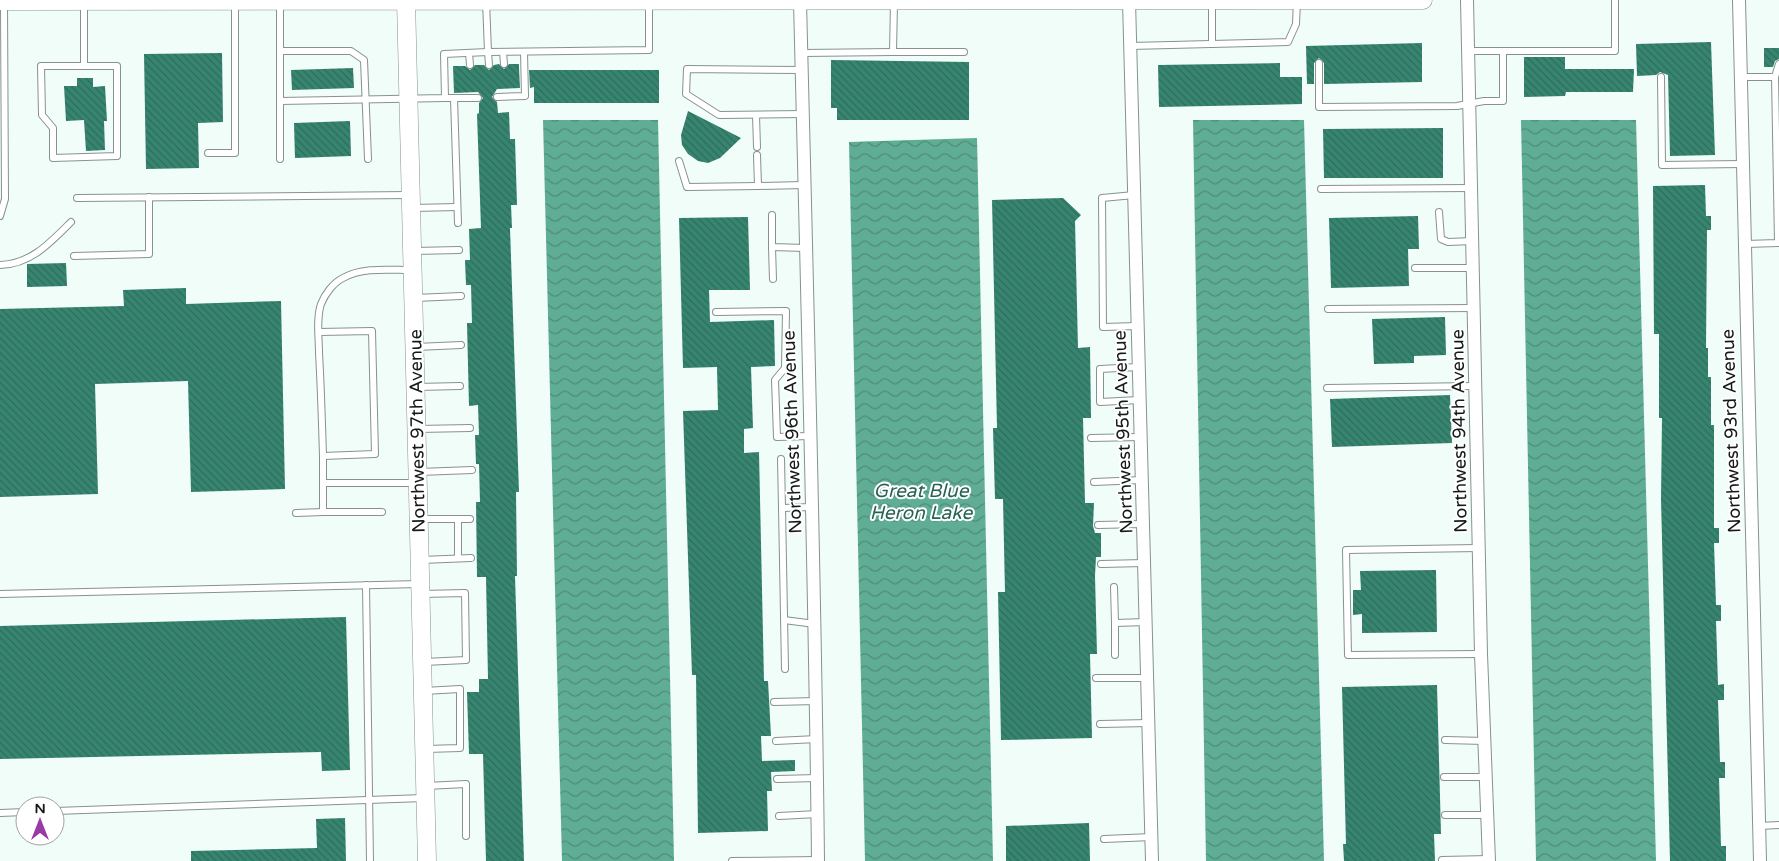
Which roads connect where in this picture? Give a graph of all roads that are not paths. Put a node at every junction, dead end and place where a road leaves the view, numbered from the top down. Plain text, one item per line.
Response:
1 (235, 0) edge
2 (280, 0) edge
3 (406, 0) edge
4 (486, 0) edge
5 (894, 0) edge
6 (1423, 0) edge
7 (1467, 0) edge
8 (1615, 0) edge
9 (1739, 0) edge
10 (2, 1) edge
11 (84, 1) edge
12 (800, 1) edge
13 (1129, 1) edge
14 (1224, 1) edge
15 (1297, 1) edge
16 (649, 2) junction
17 (1212, 44) junction
18 (1130, 46) junction
19 (280, 51) junction
20 (1468, 51) junction
21 (1503, 51) junction
22 (488, 52) junction
23 (503, 52) junction
24 (524, 52) junction
25 (893, 52) junction
26 (964, 52) dead end
27 (469, 53) junction
28 (802, 53) junction
29 (2, 62) edge
30 (1319, 63) dead end
31 (504, 64) dead end
32 (1779, 64) edge
33 (470, 65) dead end
34 (489, 65) dead end
35 (84, 66) junction
36 (802, 70) junction
37 (1661, 77) dead end
38 (1740, 77) junction
39 (1775, 77) junction
40 (505, 89) dead end
41 (473, 96) dead end
42 (497, 97) dead end
43 (506, 97) junction
44 (445, 98) junction
45 (454, 98) junction
46 (408, 99) junction
47 (366, 100) junction
48 (280, 101) junction
49 (1469, 104) junction
50 (803, 114) junction
51 (756, 115) junction
52 (757, 147) dead end
53 (208, 153) dead end
54 (757, 155) dead end
55 (280, 159) dead end
56 (368, 159) dead end
57 (679, 161) dead end
58 (1742, 164) junction
59 (804, 185) junction
60 (758, 186) junction
61 (1472, 188) junction
62 (1321, 189) dead end
63 (1134, 195) junction
64 (149, 197) junction
65 (77, 198) dead end
66 (411, 201) junction
67 (457, 207) junction
68 (1439, 212) dead end
69 (772, 215) dead end
70 (0, 216) edge
71 (71, 222) dead end
72 (458, 223) dead end
73 (1473, 241) junction
74 (1743, 244) junction
75 (772, 247) junction
76 (805, 248) junction
77 (460, 250) dead end
78 (412, 251) junction
79 (74, 256) dead end
80 (0, 265) edge
81 (1415, 268) dead end
82 (1473, 268) junction
83 (413, 270) junction
84 (773, 279) dead end
85 (461, 296) dead end
86 (413, 298) junction
87 (1474, 308) junction
88 (1328, 310) dead end
89 (716, 312) dead end
90 (1137, 326) junction
91 (319, 332) junction
92 (461, 345) dead end
93 (414, 347) junction
94 (1138, 367) junction
95 (460, 386) dead end
96 (1476, 386) junction
97 (416, 388) junction
98 (1327, 388) dead end
99 (1139, 400) junction
100 (470, 428) dead end
101 (416, 429) junction
102 (809, 436) junction
103 (1140, 437) junction
104 (1091, 438) dead end
105 (324, 456) junction
106 (781, 459) dead end
107 (472, 470) dead end
108 (418, 478) junction
109 (1142, 480) junction
110 (1094, 482) dead end
111 (323, 483) junction
112 (782, 508) junction
113 (812, 508) junction
114 (296, 512) dead end
115 (323, 512) junction
116 (382, 512) dead end
117 (419, 519) junction
118 (458, 519) junction
119 (470, 519) dead end
120 (1143, 524) junction
121 (1098, 525) dead end
122 (1479, 548) junction
123 (458, 558) junction
124 (471, 558) dead end
125 (420, 560) junction
126 (1144, 563) junction
127 (1101, 564) dead end
128 (366, 585) junction
129 (1114, 587) dead end
130 (420, 589) junction
131 (0, 594) edge
132 (784, 620) junction
133 (1146, 622) junction
134 (1114, 623) junction
135 (815, 624) junction
136 (1115, 654) dead end
137 (1481, 654) junction
138 (422, 662) junction
139 (785, 669) dead end
140 (1096, 678) dead end
141 (1148, 678) junction
142 (423, 691) junction
143 (817, 701) junction
144 (774, 702) dead end
145 (1149, 723) junction
146 (1100, 724) dead end
147 (817, 739) junction
148 (1445, 740) dead end
149 (776, 741) dead end
150 (1485, 741) junction
151 (424, 749) junction
152 (1444, 777) dead end
153 (1486, 777) junction
154 (818, 778) junction
155 (777, 779) dead end
156 (425, 792) junction
157 (370, 799) junction
158 (65, 811) edge
159 (15, 812) edge
160 (0, 813) edge
161 (818, 814) junction
162 (1445, 815) dead end
163 (1488, 815) junction
164 (779, 816) dead end
165 (1779, 825) edge
166 (1759, 826) junction
167 (466, 836) dead end
168 (1152, 837) junction
169 (1104, 839) dead end
170 (1442, 860) edge
171 (1489, 860) edge
172 (370, 861) edge
173 (427, 861) edge
174 (732, 861) edge
175 (818, 861) edge
176 (1152, 861) edge
177 (1457, 861) edge
178 (1760, 861) edge

1 - 2 main road
1 - 11 main road
1 - 53 lane
2 - 3 main road
2 - 19 lane
3 - 4 main road
3 - 46 main road, Northwest 97th Avenue
4 - 16 main road
4 - 22 lane
5 - 12 main road
5 - 13 main road
5 - 25 lane
6 - 15 main road
7 - 20 street, Northwest 94th Avenue
8 - 21 lane
9 - 38 street, Northwest 93rd Avenue
10 - 11 main road
10 - 29 lane
11 - 35 lane
12 - 16 main road
12 - 28 street, Northwest 96th Avenue
13 - 14 main road
13 - 18 street, Northwest 95th Avenue
14 - 15 main road
14 - 17 lane
15 - 17 lane
16 - 24 lane
17 - 18 lane
18 - 63 street, Northwest 95th Avenue
19 - 47 lane
19 - 48 lane
20 - 21 lane
20 - 49 street, Northwest 94th Avenue
21 - 49 lane
22 - 23 lane
22 - 27 lane
22 - 34 lane
23 - 24 lane
23 - 31 lane
24 - 43 lane
25 - 26 lane
25 - 28 lane
27 - 33 lane
27 - 44 lane
28 - 36 street, Northwest 96th Avenue
29 - 70 lane
30 - 49 lane
32 - 39 lane
35 - 35 lane
36 - 50 street, Northwest 96th Avenue
36 - 51 lane
37 - 58 lane
38 - 39 lane
38 - 58 street, Northwest 93rd Avenue
39 - 74 lane
40 - 43 lane
41 - 45 lane
42 - 43 lane
44 - 45 lane
44 - 46 lane
45 - 67 lane
46 - 47 lane
46 - 66 main road, Northwest 97th Avenue
47 - 48 lane
47 - 56 lane
48 - 55 lane
49 - 61 street, Northwest 94th Avenue
50 - 51 lane
50 - 59 street, Northwest 96th Avenue
51 - 52 lane
54 - 60 lane
57 - 60 lane
58 - 74 street, Northwest 93rd Avenue
59 - 60 lane
59 - 76 street, Northwest 96th Avenue
61 - 62 lane
61 - 73 street, Northwest 94th Avenue
63 - 90 street, Northwest 95th Avenue
63 - 90 lane
64 - 65 lane
64 - 66 lane
64 - 79 lane
66 - 67 lane
66 - 78 main road, Northwest 97th Avenue
67 - 72 lane
68 - 73 lane
69 - 75 lane
71 - 80 lane
73 - 82 street, Northwest 94th Avenue
74 - 166 street, Northwest 93rd Avenue
75 - 76 lane
75 - 84 lane
76 - 102 street, Northwest 96th Avenue
77 - 78 lane
78 - 83 main road, Northwest 97th Avenue
81 - 82 lane
82 - 87 street, Northwest 94th Avenue
83 - 86 main road, Northwest 97th Avenue
83 - 91 lane
85 - 86 lane
86 - 93 main road, Northwest 97th Avenue
87 - 88 lane
87 - 96 street, Northwest 94th Avenue
89 - 102 lane
90 - 94 street, Northwest 95th Avenue
91 - 105 lane
91 - 105 lane
92 - 93 lane
93 - 97 main road, Northwest 97th Avenue
94 - 99 street, Northwest 95th Avenue
94 - 99 lane
95 - 97 lane
96 - 98 lane
96 - 122 street, Northwest 94th Avenue
97 - 101 main road, Northwest 97th Avenue
99 - 103 street, Northwest 95th Avenue
100 - 101 lane
101 - 108 main road, Northwest 97th Avenue
102 - 113 street, Northwest 96th Avenue
103 - 104 lane
103 - 109 street, Northwest 95th Avenue
105 - 111 lane
106 - 112 lane
107 - 108 lane
108 - 111 lane
108 - 117 main road, Northwest 97th Avenue
109 - 110 lane
109 - 120 street, Northwest 95th Avenue
111 - 115 lane
112 - 113 lane
112 - 132 lane
113 - 135 street, Northwest 96th Avenue
114 - 115 lane
115 - 116 lane
117 - 118 lane
117 - 125 main road, Northwest 97th Avenue
118 - 119 lane
118 - 123 lane
120 - 121 lane
120 - 126 street, Northwest 95th Avenue
122 - 137 street, Northwest 94th Avenue
122 - 137 lane
123 - 124 lane
123 - 125 lane
125 - 130 main road, Northwest 97th Avenue
126 - 127 lane
126 - 133 street, Northwest 95th Avenue
128 - 130 lane
128 - 131 lane
128 - 157 lane
129 - 134 lane
130 - 138 main road, Northwest 97th Avenue
130 - 138 lane
132 - 135 lane
132 - 139 lane
133 - 134 lane
133 - 141 street, Northwest 95th Avenue
134 - 136 lane
135 - 143 street, Northwest 96th Avenue
137 - 150 street, Northwest 94th Avenue
138 - 142 main road, Northwest 97th Avenue
140 - 141 lane
141 - 145 street, Northwest 95th Avenue
142 - 151 main road, Northwest 97th Avenue
142 - 151 lane
143 - 144 lane
143 - 147 street, Northwest 96th Avenue
145 - 146 lane
145 - 168 street, Northwest 95th Avenue
147 - 149 lane
147 - 154 street, Northwest 96th Avenue
148 - 150 lane
150 - 153 street, Northwest 94th Avenue
151 - 156 main road, Northwest 97th Avenue
152 - 153 lane
153 - 163 street, Northwest 94th Avenue
154 - 155 lane
154 - 161 street, Northwest 96th Avenue
156 - 157 lane
156 - 167 lane
156 - 173 main road, Northwest 97th Avenue
157 - 158 lane
157 - 172 lane
159 - 160 lane
161 - 164 lane
161 - 175 street, Northwest 96th Avenue
162 - 163 lane
163 - 171 street, Northwest 94th Avenue
165 - 166 lane
166 - 178 street, Northwest 93rd Avenue
168 - 169 lane
168 - 176 street, Northwest 95th Avenue
170 - 177 lane
171 - 177 lane
174 - 175 lane

